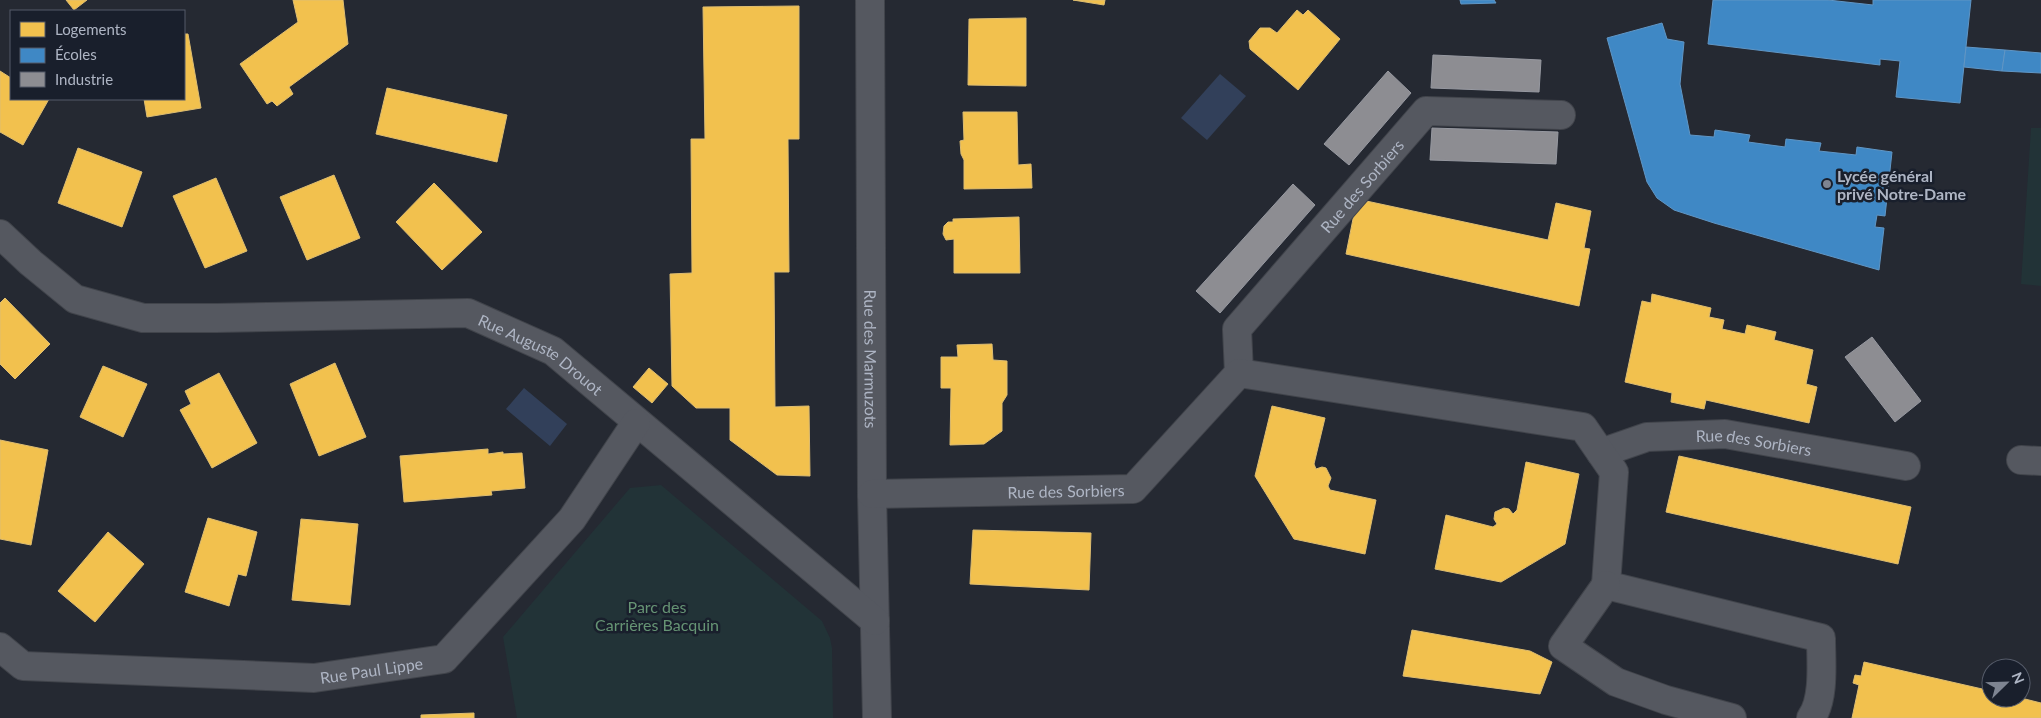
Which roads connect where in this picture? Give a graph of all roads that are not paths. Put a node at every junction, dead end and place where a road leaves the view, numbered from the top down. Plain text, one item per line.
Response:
1 (870, 0) edge
2 (1561, 115) dead end
3 (0, 234) edge
4 (1238, 373) junction
5 (636, 423) junction
6 (1601, 452) junction
7 (1906, 466) dead end
8 (872, 494) junction
9 (1606, 585) junction
10 (875, 621) junction
11 (0, 647) edge
12 (877, 718) edge
13 (1732, 718) edge
14 (1811, 718) edge

1 - 8 street, Rue des Marmuzots
2 - 4 street, Rue des Sorbiers
3 - 5 street, Rue Auguste Drouot
4 - 6 street
4 - 8 street, Rue des Sorbiers
5 - 10 street, Rue Auguste Drouot
5 - 11 street, Rue Paul Lippe
6 - 7 street, Rue des Sorbiers
6 - 9 street
8 - 10 street, Rue des Marmuzots
9 - 13 street
9 - 14 street
10 - 12 street, Rue des Marmuzots

